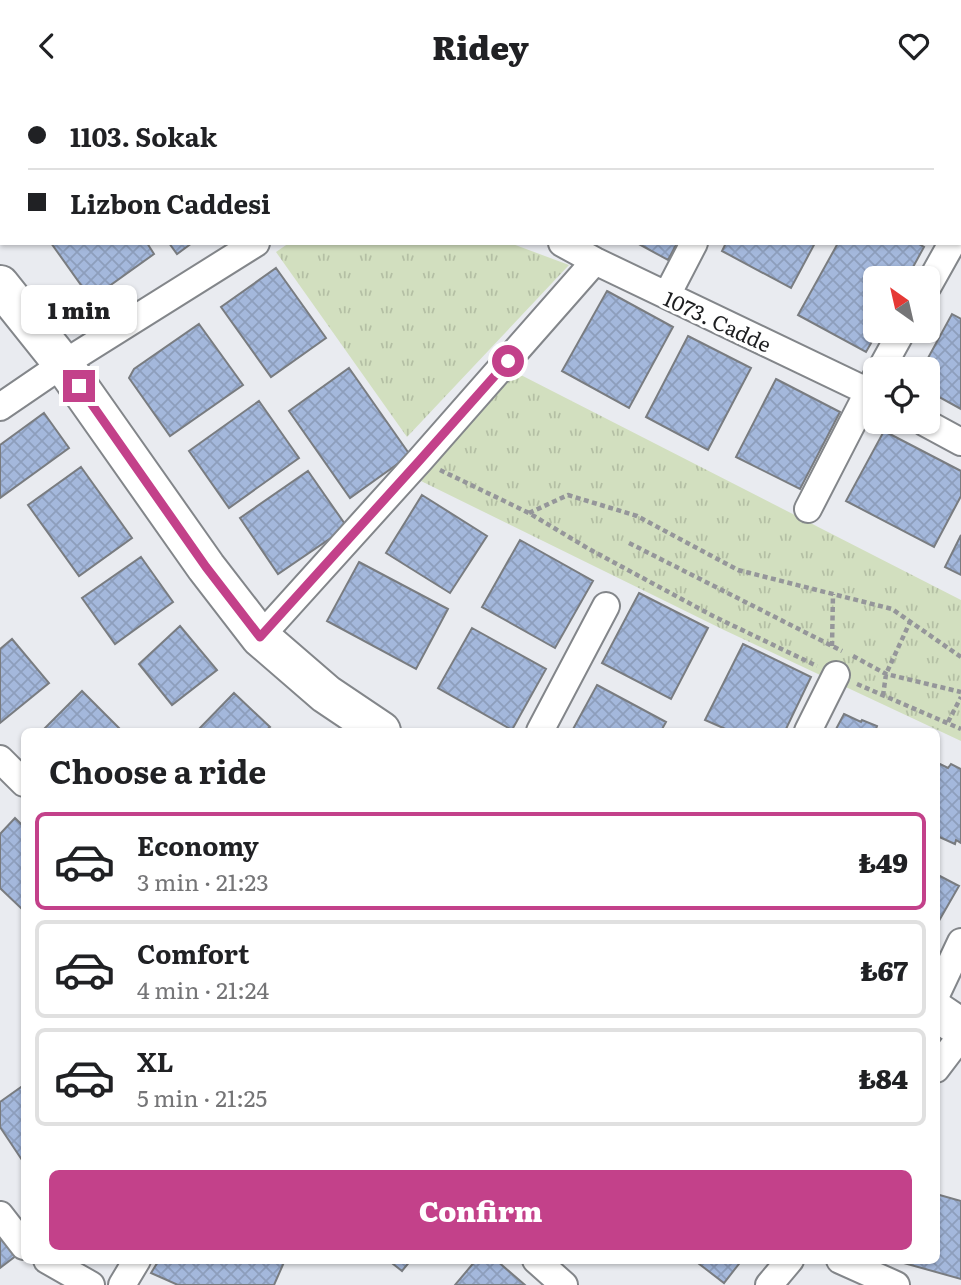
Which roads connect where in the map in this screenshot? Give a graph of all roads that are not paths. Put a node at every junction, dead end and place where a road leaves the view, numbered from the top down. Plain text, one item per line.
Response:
1 (253, 245) edge
2 (566, 245) edge
3 (693, 245) edge
4 (951, 245) edge
5 (595, 261) junction
6 (939, 266) edge
7 (0, 285) edge
8 (667, 295) junction
9 (63, 364) junction
10 (863, 379) edge
11 (863, 406) edge
12 (0, 407) edge
13 (940, 431) edge
14 (961, 442) edge
15 (808, 509) dead end
16 (606, 606) dead end
17 (260, 637) junction
18 (836, 675) road end
19 (377, 728) edge
20 (542, 728) edge
21 (810, 728) edge
22 (0, 759) edge
23 (21, 780) edge
24 (961, 941) edge
25 (940, 986) edge
26 (940, 1014) edge
27 (961, 1028) edge
28 (961, 1036) edge
29 (940, 1064) edge
30 (0, 1215) edge
31 (21, 1242) edge
32 (54, 1264) edge
33 (135, 1264) edge
34 (540, 1264) edge
35 (787, 1264) edge
36 (849, 1264) edge
37 (91, 1285) edge
38 (122, 1285) edge
39 (564, 1285) edge
40 (769, 1285) edge
41 (896, 1285) edge

1 - 9 street
2 - 5 street, 1073. Cadde
3 - 8 street
4 - 6 street
5 - 8 street, 1073. Cadde
5 - 17 street
7 - 9 main road
8 - 10 street, 1073. Cadde
9 - 12 street
9 - 17 main road
11 - 15 street
13 - 14 street
16 - 20 street
17 - 19 main road
18 - 21 street
22 - 23 street
24 - 25 street
26 - 27 main road
28 - 29 street
30 - 31 street
32 - 37 street
33 - 38 street
34 - 39 street
35 - 40 street
36 - 41 street

